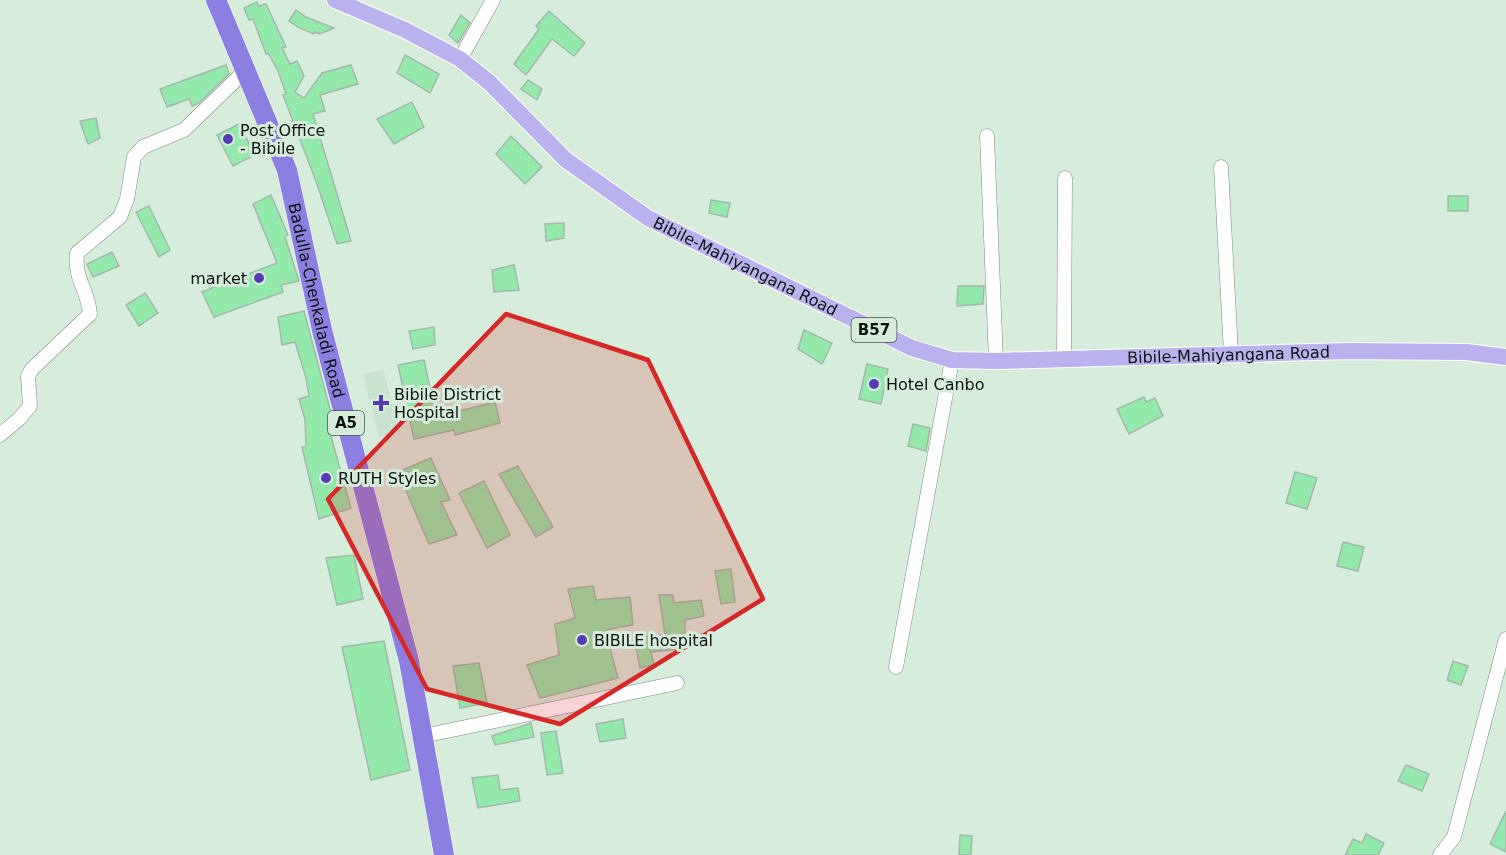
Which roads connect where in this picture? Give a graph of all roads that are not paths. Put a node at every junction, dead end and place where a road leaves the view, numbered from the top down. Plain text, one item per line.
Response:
1 (216, 0) edge
2 (335, 0) edge
3 (493, 0) edge
4 (460, 59) junction
5 (244, 72) junction
6 (987, 136) dead end
7 (1221, 167) dead end
8 (1065, 178) dead end
9 (1231, 353) junction
10 (1506, 357) edge
11 (1064, 358) junction
12 (952, 360) junction
13 (996, 361) junction
14 (0, 435) edge
15 (1506, 639) edge
16 (896, 667) dead end
17 (677, 683) dead end
18 (423, 736) junction
19 (1454, 837) junction
20 (444, 855) edge
21 (1440, 855) edge
22 (1448, 855) edge

1 - 5 highway, Badulla-Chenkaladi Road / A5
2 - 4 main road, Bibile-Mahiyangana Road / B57
3 - 4 street
4 - 12 main road, Bibile-Mahiyangana Road / B57
5 - 14 street
5 - 18 highway, Badulla-Chenkaladi Road / A5
6 - 13 street
7 - 9 street
8 - 11 street
9 - 10 main road, Bibile-Mahiyangana Road / B57
9 - 11 main road, Bibile-Mahiyangana Road / B57
11 - 13 main road, Bibile-Mahiyangana Road / B57
12 - 13 main road, Bibile-Mahiyangana Road / B57
12 - 16 street
15 - 19 street
17 - 18 street
18 - 20 highway, Badulla-Chenkaladi Road / A5
19 - 21 street
19 - 22 street

